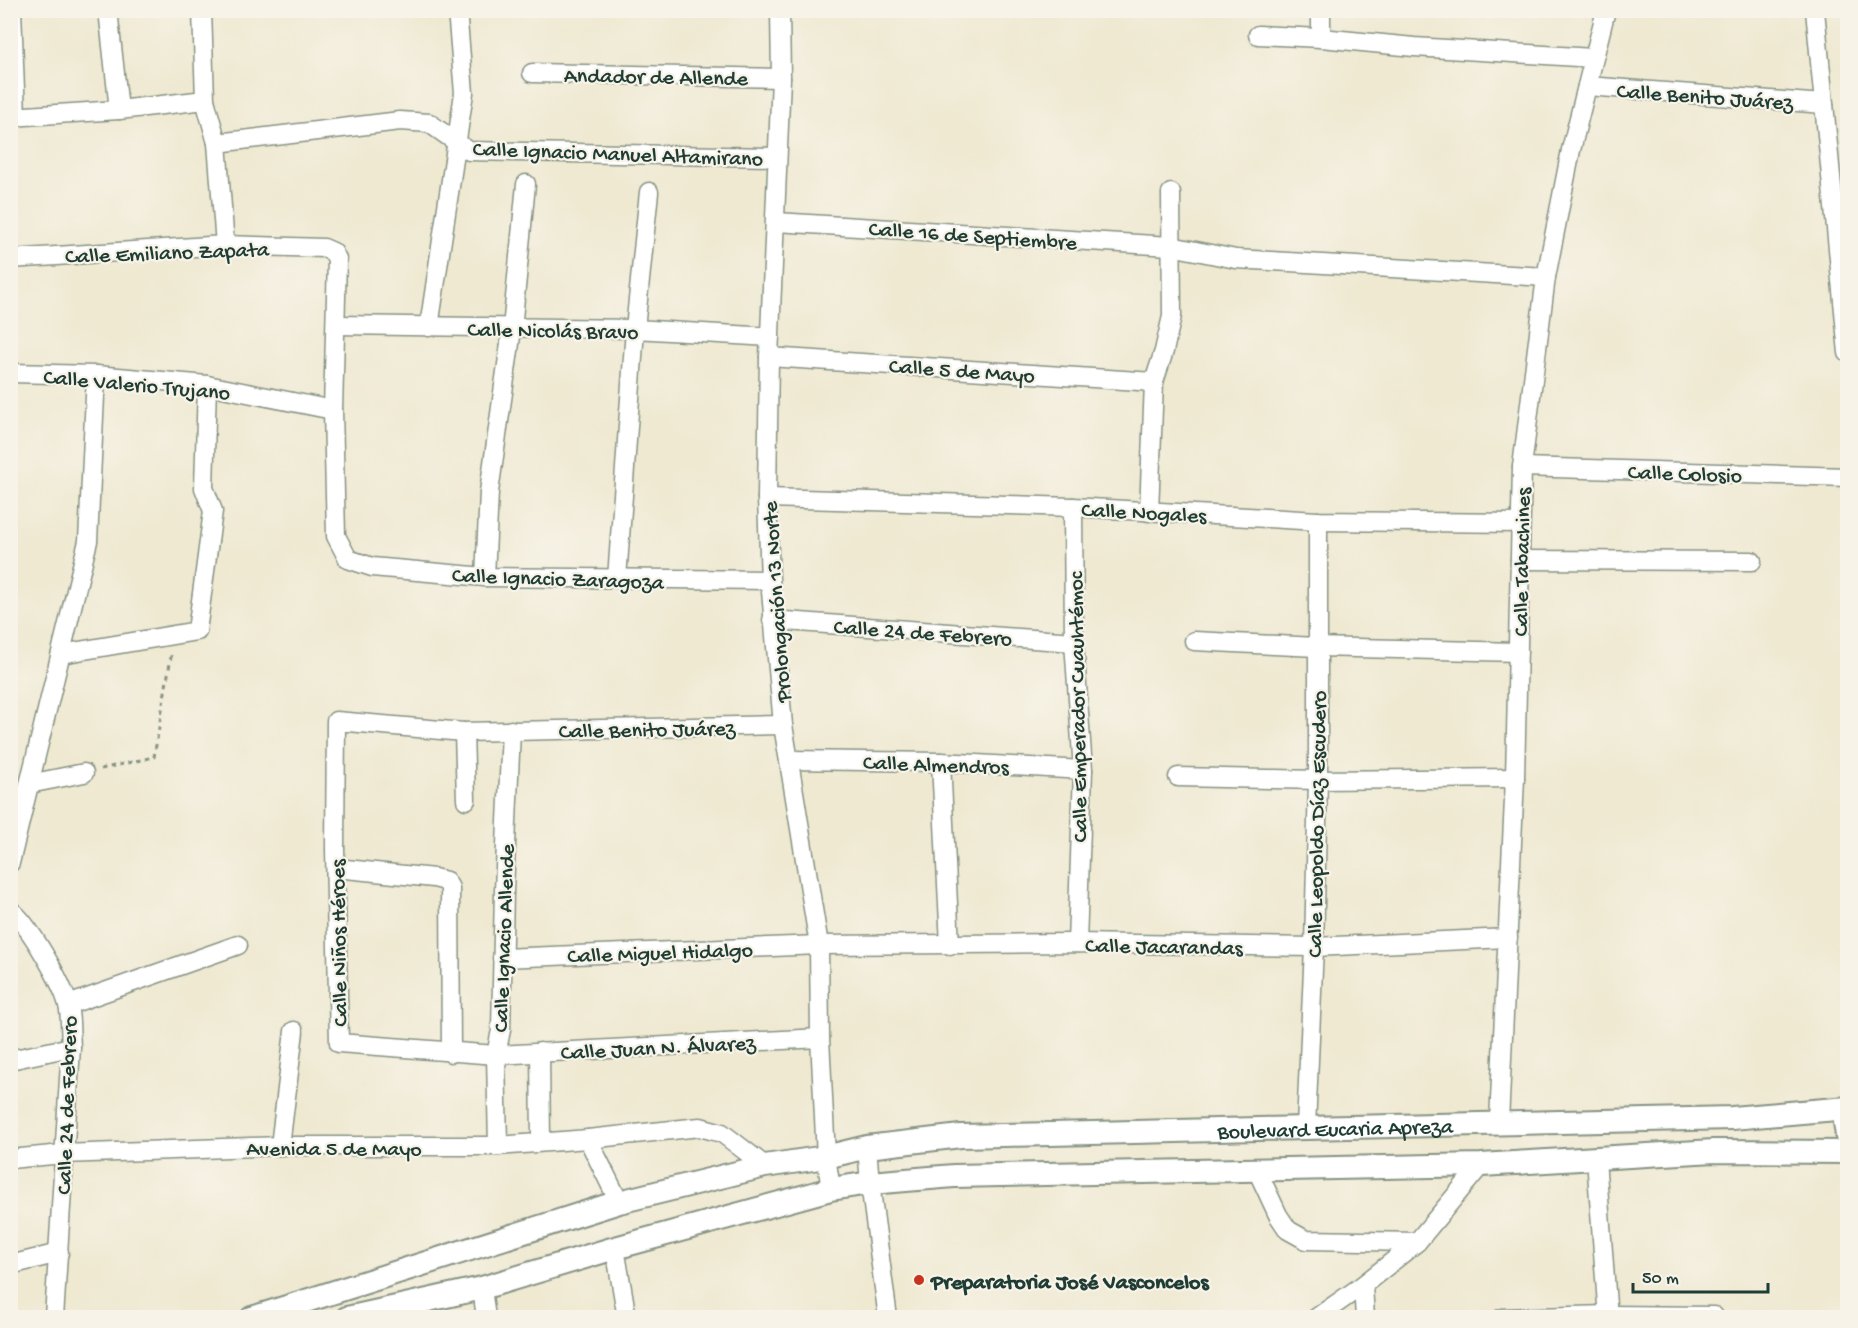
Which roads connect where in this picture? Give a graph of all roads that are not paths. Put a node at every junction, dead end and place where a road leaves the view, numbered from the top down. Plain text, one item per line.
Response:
1 (12, 10) edge
2 (108, 10) edge
3 (202, 10) edge
4 (457, 10) edge
5 (780, 10) edge
6 (1321, 10) edge
7 (1606, 10) edge
8 (1815, 10) edge
9 (1258, 35) dead end
10 (1321, 38) junction
11 (1593, 58) junction
12 (532, 73) dead end
13 (781, 78) junction
14 (1587, 86) junction
15 (205, 100) junction
16 (1824, 104) junction
17 (119, 110) junction
18 (13, 117) edge
19 (217, 143) junction
20 (455, 143) junction
21 (776, 157) junction
22 (526, 184) dead end
23 (649, 192) dead end
24 (1171, 193) dead end
25 (776, 222) junction
26 (225, 245) junction
27 (1171, 246) junction
28 (10, 259) edge
29 (1546, 278) junction
30 (336, 325) junction
31 (429, 327) junction
32 (512, 329) junction
33 (635, 329) junction
34 (770, 337) junction
35 (1848, 354) edge
36 (769, 357) junction
37 (10, 373) edge
38 (96, 375) junction
39 (1154, 382) junction
40 (207, 385) junction
41 (333, 410) junction
42 (1522, 467) junction
43 (1848, 477) edge
44 (767, 498) junction
45 (1073, 507) junction
46 (1149, 512) junction
47 (1318, 521) junction
48 (1520, 523) junction
49 (1520, 560) junction
50 (1752, 561) dead end
51 (484, 577) junction
52 (617, 579) junction
53 (770, 580) junction
54 (772, 620) junction
55 (1194, 641) dead end
56 (1074, 642) junction
57 (1317, 647) junction
58 (1518, 652) junction
59 (61, 654) junction
60 (336, 721) joint
61 (783, 725) junction
62 (511, 730) junction
63 (464, 732) junction
64 (789, 759) junction
65 (941, 762) junction
66 (1083, 770) junction
67 (84, 773) road end
68 (1178, 777) dead end
69 (1515, 778) junction
70 (1318, 780) junction
71 (29, 784) junction
72 (466, 800) dead end
73 (10, 863) edge
74 (336, 868) junction
75 (10, 910) edge
76 (1508, 938) junction
77 (1077, 944) junction
78 (238, 945) dead end
79 (819, 945) junction
80 (950, 945) junction
81 (1314, 947) junction
82 (502, 958) junction
83 (68, 1005) junction
84 (294, 1031) dead end
85 (820, 1038) junction
86 (71, 1047) junction
87 (540, 1052) junction
88 (451, 1053) junction
89 (496, 1055) junction
90 (10, 1060) edge
91 (1848, 1110) edge
92 (1499, 1122) junction
93 (1306, 1126) junction
94 (588, 1139) junction
95 (541, 1141) junction
96 (1848, 1143) edge
97 (280, 1146) junction
98 (498, 1146) junction
99 (867, 1147) junction
100 (1848, 1152) edge
101 (63, 1154) junction
102 (826, 1157) junction
103 (10, 1159) edge
104 (1596, 1159) junction
105 (1481, 1165) junction
106 (765, 1166) junction
107 (1257, 1170) junction
108 (870, 1183) junction
109 (831, 1190) junction
110 (619, 1202) junction
111 (1417, 1242) junction
112 (615, 1248) junction
113 (59, 1253) junction
114 (10, 1265) edge
115 (1363, 1285) junction
116 (482, 1288) junction
117 (1608, 1316) edge
118 (1714, 1316) dead end
119 (54, 1317) edge
120 (252, 1317) edge
121 (347, 1317) edge
122 (486, 1317) edge
123 (627, 1317) edge
124 (888, 1317) edge
125 (1316, 1317) edge
126 (1365, 1317) edge
127 (1502, 1317) edge

1 - 18 street
2 - 17 street
3 - 15 street
4 - 20 street
5 - 13 street, Prolongación 13 Norte
6 - 10 street
7 - 11 street, Calle Tabachines
8 - 16 street
9 - 10 street
10 - 11 street
11 - 14 street, Calle Tabachines
12 - 13 street, Andador de Allende
13 - 21 street, Prolongación 13 Norte
14 - 16 street, Calle Benito Juárez
14 - 29 street, Calle Tabachines
15 - 17 street
15 - 19 street
16 - 35 street
17 - 18 street
19 - 20 street, Calle Ignacio Manuel Altamirano
19 - 26 street
20 - 21 street, Calle Ignacio Manuel Altamirano
20 - 31 street
21 - 25 street, Prolongación 13 Norte
22 - 32 street
23 - 33 street
24 - 27 street
25 - 27 street, Calle 16 de Septiembre
25 - 34 street, Prolongación 13 Norte
26 - 28 street, Calle Emiliano Zapata
26 - 30 street, Calle Emiliano Zapata
27 - 29 street, Calle 16 de Septiembre
27 - 39 street
29 - 42 street, Calle Tabachines
30 - 31 street, Calle Nicolás Bravo
30 - 41 street
31 - 32 street, Calle Nicolás Bravo
32 - 33 street, Calle Nicolás Bravo
32 - 51 street
33 - 34 street, Calle Nicolás Bravo
33 - 52 street
34 - 36 street, Prolongación 13 Norte
36 - 39 street, Calle 5 de Mayo
36 - 44 street, Prolongación 13 Norte
37 - 38 street, Calle Valerio Trujano
38 - 40 street, Calle Valerio Trujano
38 - 59 street
39 - 46 street
40 - 41 street, Calle Valerio Trujano
40 - 59 street
41 - 51 street, Calle Ignacio Zaragoza
42 - 43 street, Calle Colosio
42 - 48 street, Calle Tabachines
44 - 45 street, Calle Nogales
44 - 53 street, Prolongación 13 Norte
45 - 46 street, Calle Nogales
45 - 56 street, Calle Emperador Cuauhtémoc
46 - 47 street, Calle Nogales
47 - 48 street, Calle Nogales
47 - 57 street, Calle Leopoldo Díaz Escudero
48 - 49 street, Calle Tabachines
49 - 50 street
49 - 58 street, Calle Tabachines
51 - 52 street, Calle Ignacio Zaragoza
52 - 53 street, Calle Ignacio Zaragoza
53 - 54 street, Prolongación 13 Norte
54 - 56 street, Calle 24 de Febrero
54 - 61 street, Prolongación 13 Norte
55 - 57 street
56 - 66 street, Calle Emperador Cuauhtémoc
57 - 58 street
57 - 70 street, Calle Leopoldo Díaz Escudero
58 - 69 street, Calle Tabachines
59 - 71 street
60 - 63 street, Calle Benito Juárez
60 - 74 street, Calle Niños Héroes
61 - 62 street, Calle Benito Juárez
61 - 64 street, Prolongación 13 Norte
62 - 63 street, Calle Benito Juárez
62 - 82 street, Calle Ignacio Allende
63 - 72 street
64 - 65 street, Calle Almendros
64 - 79 street, Prolongación 13 Norte
65 - 66 street, Calle Almendros
65 - 80 street
66 - 77 street, Calle Emperador Cuauhtémoc
67 - 71 street
68 - 70 street
69 - 70 street
69 - 76 street, Calle Tabachines
70 - 81 street, Calle Leopoldo Díaz Escudero
71 - 73 street
74 - 88 street
74 - 88 street, Calle Niños Héroes
75 - 83 street, Calle 24 de Febrero
76 - 81 street, Calle Jacarandas
76 - 92 street, Calle Tabachines
77 - 80 street, Calle Jacarandas
77 - 81 street, Calle Jacarandas
78 - 83 street
79 - 80 street, Calle Jacarandas
79 - 82 street, Calle Miguel Hidalgo
79 - 85 street, Prolongación 13 Norte
81 - 93 street, Calle Leopoldo Díaz Escudero
82 - 89 street, Calle Ignacio Allende
83 - 86 street, Calle 24 de Febrero
84 - 97 street
85 - 87 street, Calle Juan N. Álvarez
85 - 102 street, Prolongación 13 Norte
86 - 90 street
86 - 101 street, Calle 24 de Febrero
87 - 89 street, Calle Juan N. Álvarez
87 - 95 street
88 - 89 street, Calle Niños Héroes
89 - 98 street, Calle Ignacio Allende
91 - 92 main road, Boulevard Eucaria Apreza
91 - 96 main road
92 - 93 main road, Boulevard Eucaria Apreza
93 - 99 main road, Boulevard Eucaria Apreza
94 - 95 street, Avenida 5 de Mayo
94 - 106 street, Avenida 5 de Mayo
94 - 110 street
95 - 98 street, Avenida 5 de Mayo
97 - 98 street, Avenida 5 de Mayo
97 - 101 street, Avenida 5 de Mayo
99 - 102 main road, Boulevard Eucaria Apreza
99 - 108 street
100 - 104 main road, Boulevard Eucaria Apreza
101 - 103 street, Avenida 5 de Mayo
101 - 113 street, Calle 24 de Febrero
102 - 106 main road, Boulevard Eucaria Apreza
102 - 109 street, Prolongación 13 Norte
104 - 105 main road, Boulevard Eucaria Apreza
104 - 117 street
105 - 107 main road, Boulevard Eucaria Apreza
105 - 111 street
106 - 110 main road, Boulevard Eucaria Apreza
107 - 108 main road, Boulevard Eucaria Apreza
107 - 111 street
108 - 109 main road, Boulevard Eucaria Apreza
108 - 124 street
109 - 112 main road, Boulevard Eucaria Apreza
110 - 120 main road, Boulevard Eucaria Apreza
111 - 115 street
112 - 116 main road, Boulevard Eucaria Apreza
112 - 123 street
113 - 114 street
113 - 119 street, Calle 24 de Febrero
115 - 125 street
115 - 126 street
116 - 121 main road, Boulevard Eucaria Apreza
116 - 122 street
117 - 118 street
117 - 127 street

